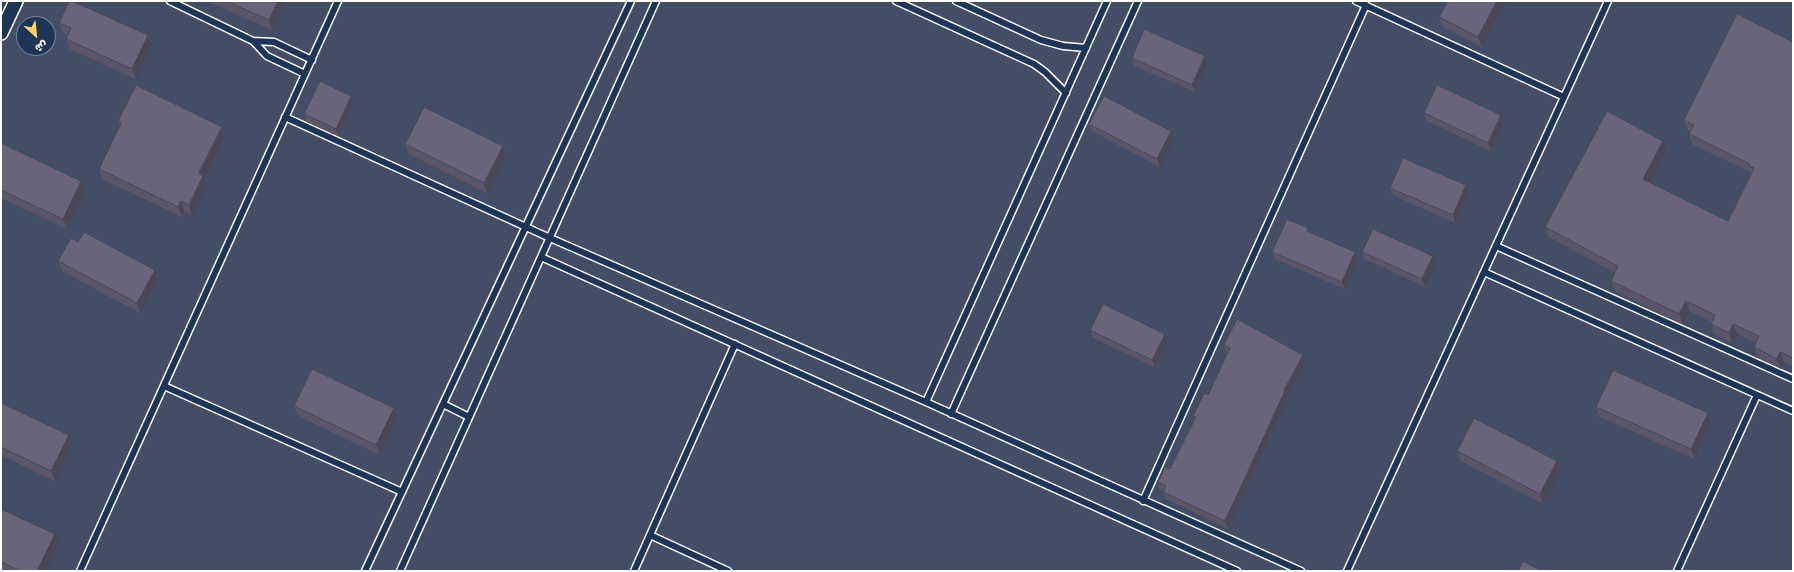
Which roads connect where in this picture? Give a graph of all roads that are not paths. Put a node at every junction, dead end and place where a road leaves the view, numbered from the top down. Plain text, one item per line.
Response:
1 (16, 1) edge
2 (170, 1) edge
3 (338, 1) edge
4 (631, 1) edge
5 (656, 1) edge
6 (896, 1) edge
7 (956, 1) edge
8 (1107, 1) edge
9 (1138, 1) edge
10 (1356, 1) edge
11 (1608, 1) edge
12 (1366, 5) junction
13 (1, 32) edge
14 (253, 41) junction
15 (1086, 48) junction
16 (312, 60) junction
17 (305, 74) junction
18 (1066, 92) junction
19 (1564, 97) junction
20 (286, 117) junction
21 (525, 227) junction
22 (550, 238) junction
23 (1496, 246) junction
24 (541, 256) junction
25 (1484, 272) junction
26 (735, 344) junction
27 (1793, 379) edge
28 (164, 386) junction
29 (1757, 395) junction
30 (926, 402) junction
31 (443, 404) junction
32 (1793, 411) edge
33 (951, 414) junction
34 (469, 417) junction
35 (402, 492) junction
36 (1143, 501) junction
37 (650, 535) junction
38 (80, 571) edge
39 (365, 571) edge
40 (400, 571) edge
41 (634, 571) edge
42 (728, 571) edge
43 (1237, 571) edge
44 (1301, 571) edge
45 (1347, 571) edge
46 (1677, 571) edge

1 - 13 street
2 - 14 lane
3 - 16 lane
4 - 21 lane
5 - 22 lane
6 - 18 lane
7 - 15 lane
8 - 15 lane
9 - 33 lane
10 - 12 lane
11 - 19 lane
12 - 19 lane
12 - 36 lane
14 - 16 lane
14 - 17 lane
15 - 18 lane
16 - 17 lane
17 - 20 lane
18 - 30 lane
19 - 23 lane
20 - 21 lane
20 - 28 lane
21 - 22 lane
21 - 31 lane
22 - 24 lane
22 - 30 lane
23 - 25 lane
23 - 27 lane
24 - 26 lane
24 - 34 lane
25 - 29 lane
25 - 45 lane
26 - 37 lane
26 - 43 lane
28 - 35 lane
28 - 38 lane
29 - 32 lane
29 - 46 lane
30 - 33 lane
31 - 34 lane
31 - 35 lane
33 - 36 lane
34 - 40 lane
35 - 39 lane
36 - 44 lane
37 - 41 lane
37 - 42 lane

